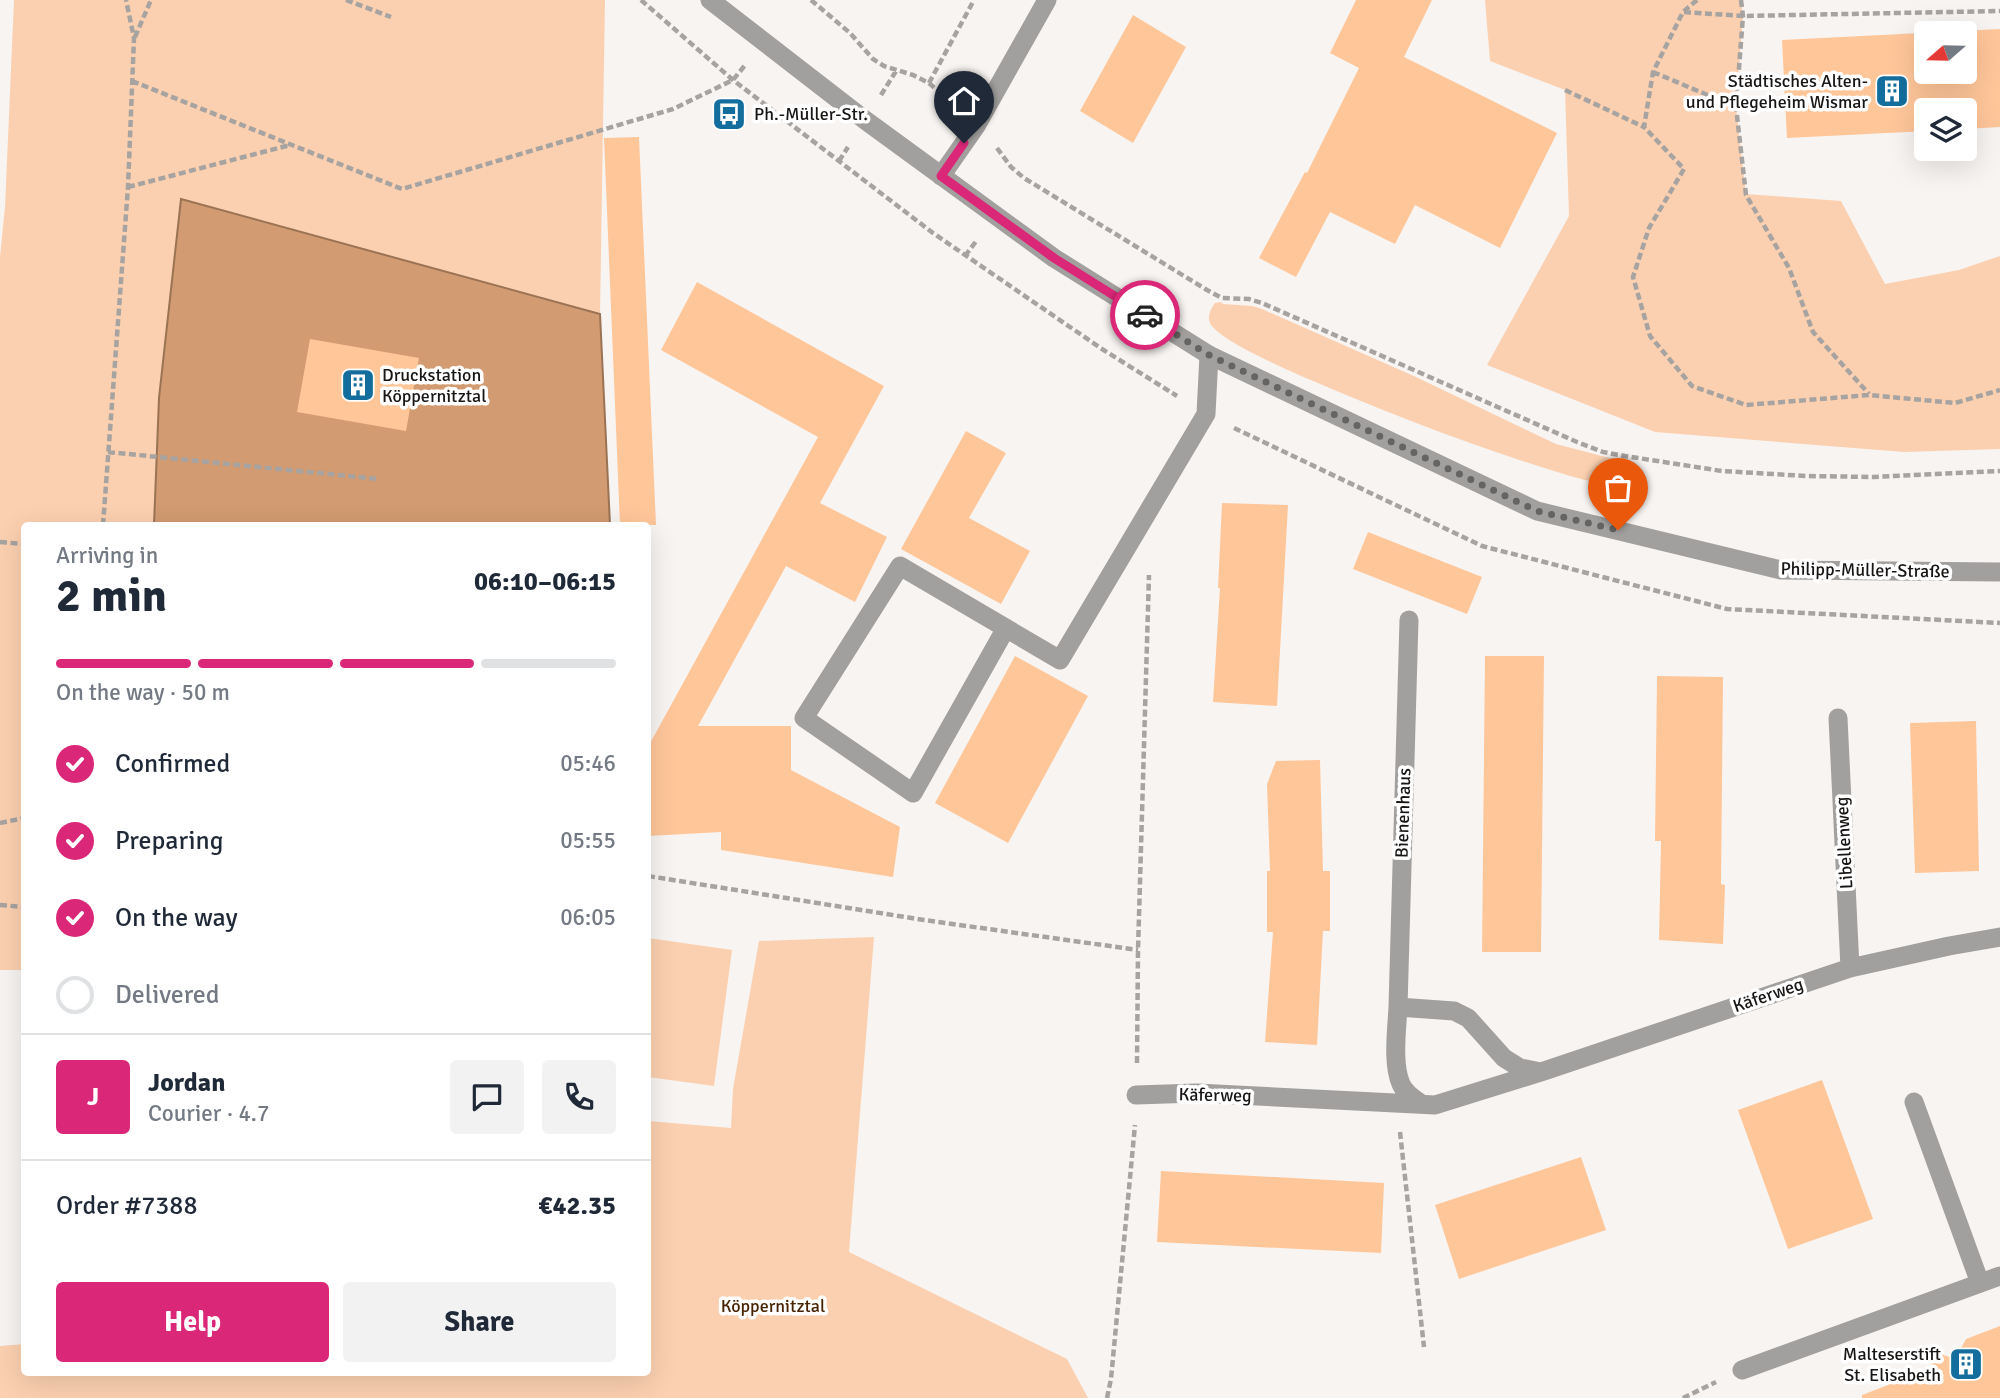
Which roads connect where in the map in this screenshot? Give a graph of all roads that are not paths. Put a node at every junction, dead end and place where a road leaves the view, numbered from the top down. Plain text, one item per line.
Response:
1 (710, 0) edge
2 (1047, 0) edge
3 (941, 176) junction
4 (1209, 355) junction
5 (2000, 572) edge
6 (1409, 620) dead end
7 (1006, 628) junction
8 (1838, 718) dead end
9 (2000, 937) edge
10 (1850, 968) junction
11 (1398, 1007) junction
12 (1541, 1072) junction
13 (1136, 1095) road end
14 (1914, 1102) dead end
15 (1420, 1103) junction
16 (2000, 1276) edge
17 (1980, 1283) junction
18 (1742, 1370) dead end

1 - 3 street, Philipp-Müller-Straße
2 - 3 street
3 - 4 street, Philipp-Müller-Straße
4 - 5 street, Philipp-Müller-Straße
4 - 7 street
6 - 11 street, Bienenhaus
7 - 7 street
8 - 10 street, Libellenweg
9 - 10 street, Käferweg
10 - 12 street, Käferweg
11 - 12 street
11 - 15 street
12 - 15 street, Käferweg
13 - 15 street, Käferweg
14 - 17 street
16 - 17 street
17 - 18 street

